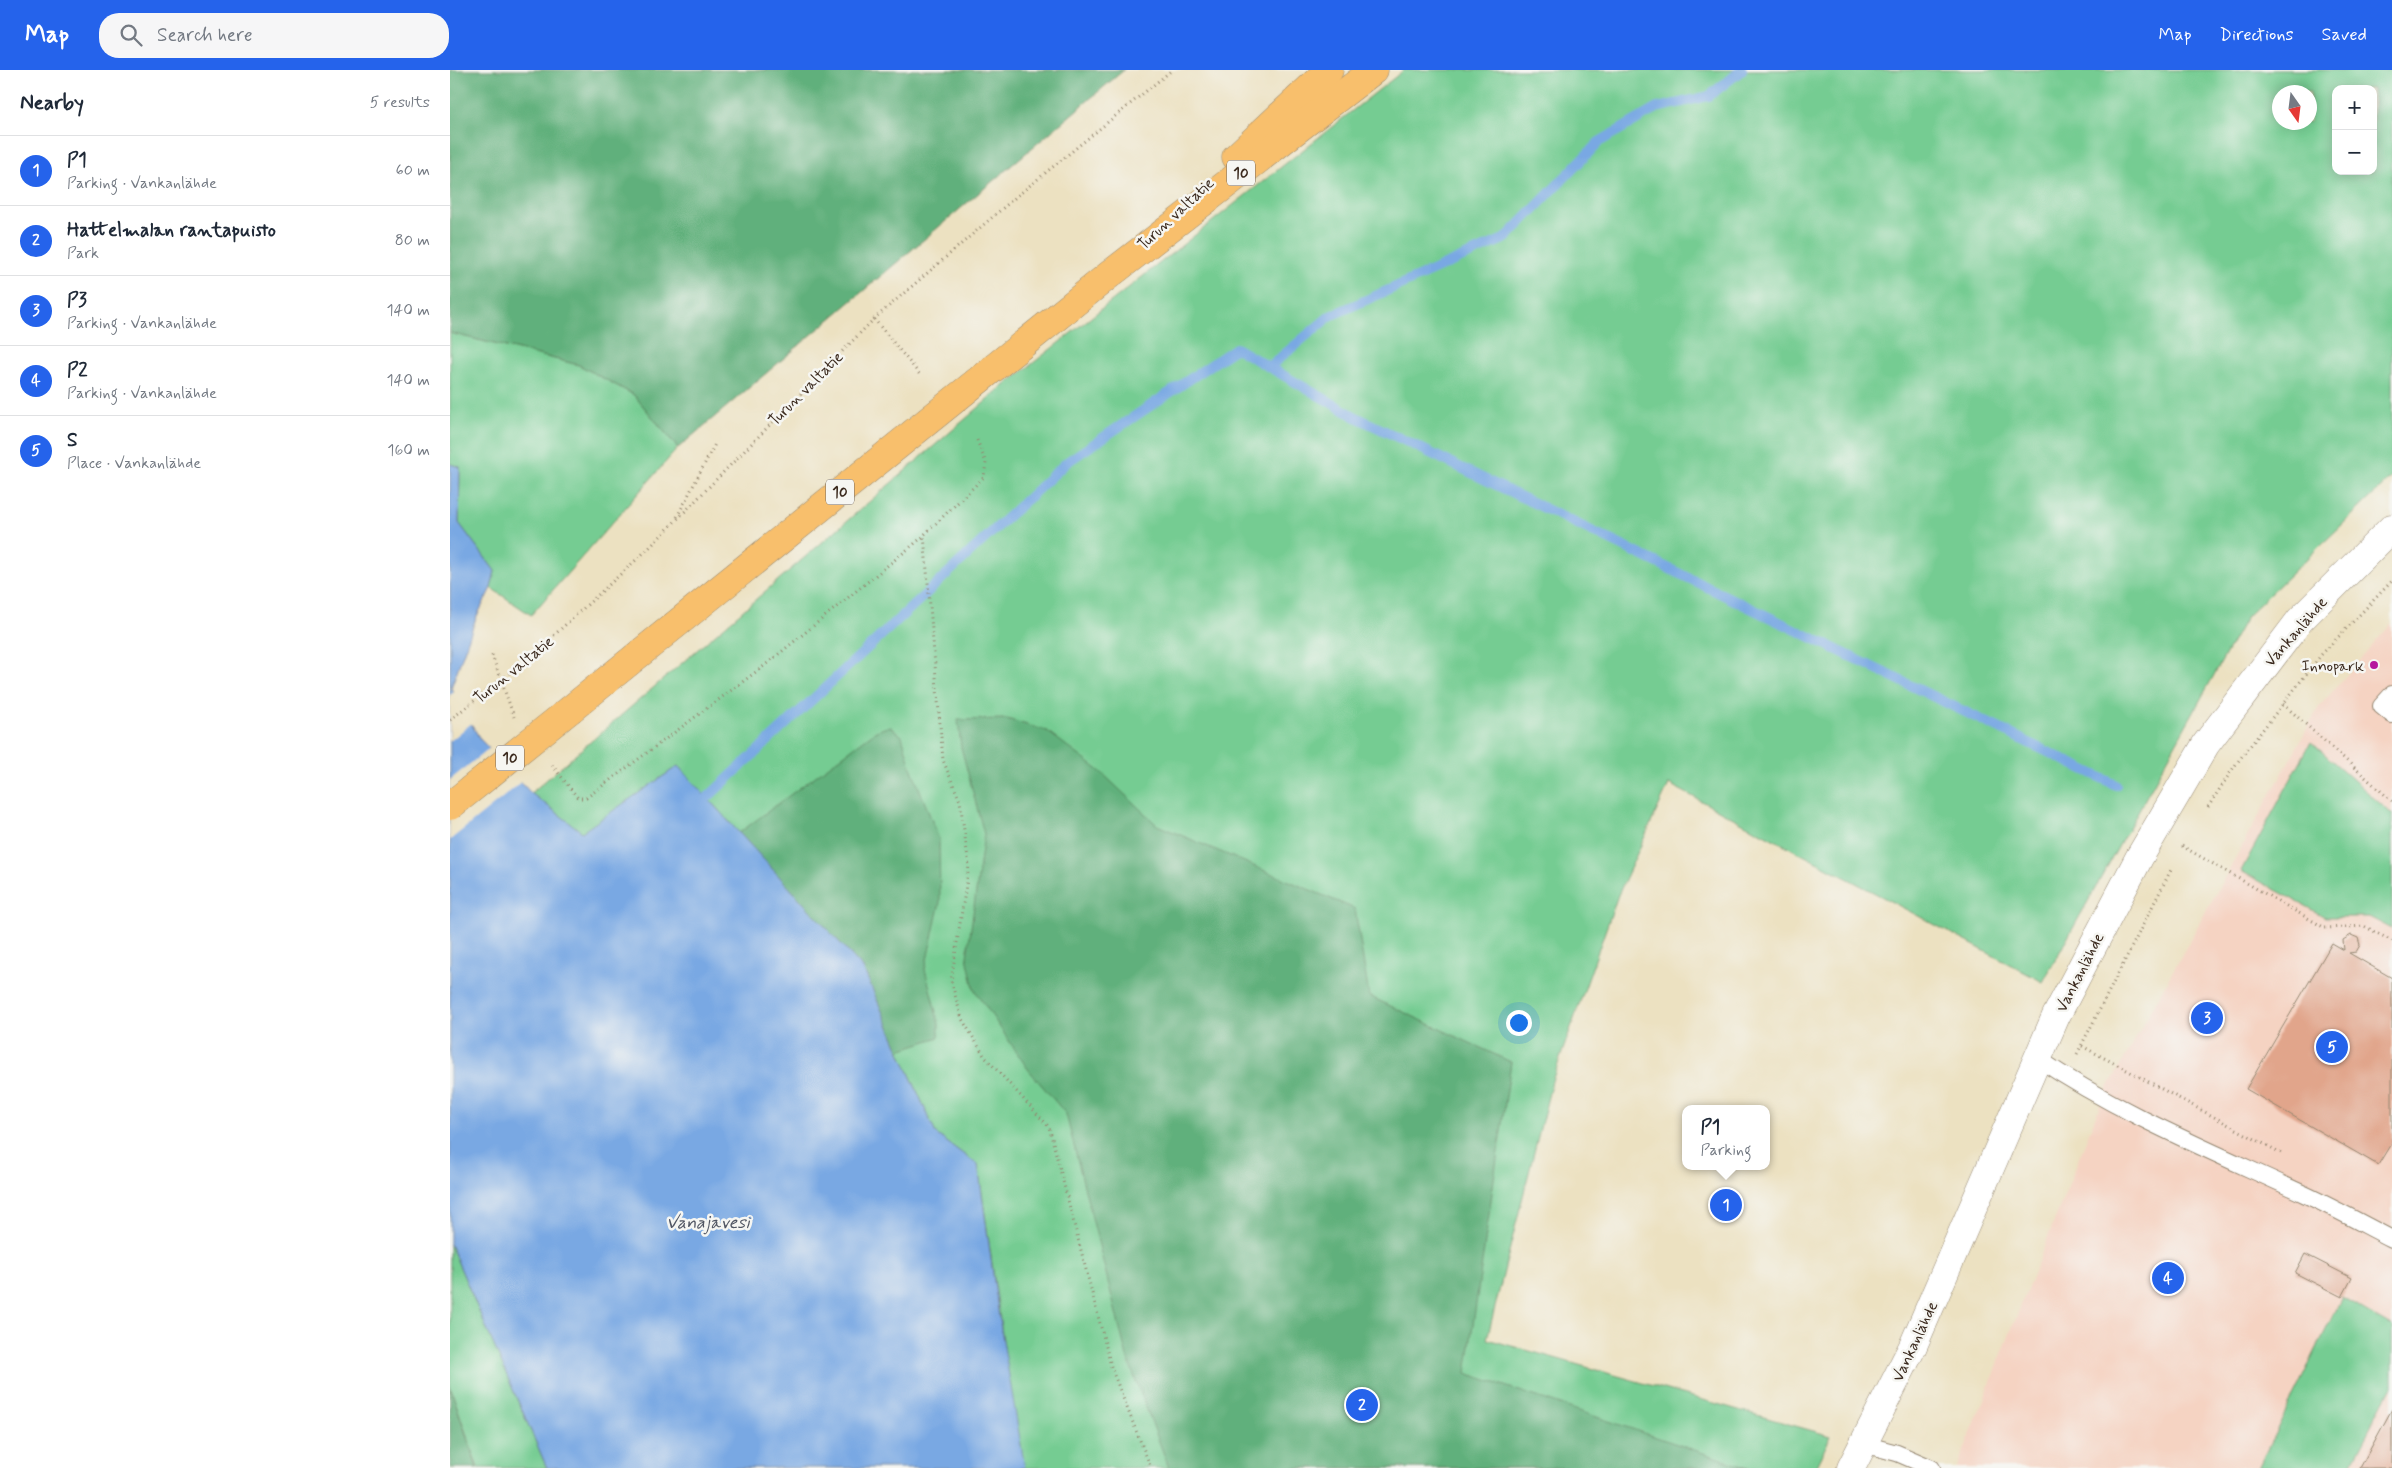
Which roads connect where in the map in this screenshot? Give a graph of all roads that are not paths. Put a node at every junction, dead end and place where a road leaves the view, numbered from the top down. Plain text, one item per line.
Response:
1 (1329, 70) edge
2 (1374, 70) edge
3 (1109, 275) junction
4 (2392, 528) edge
5 (2392, 694) edge
6 (2392, 715) edge
7 (450, 806) edge
8 (2037, 1058) junction
9 (2392, 1239) edge
10 (1864, 1444) junction
11 (1851, 1468) edge
12 (1932, 1468) edge

1 - 3 highway, Turun valtatie / 10
2 - 3 highway, Turun valtatie / 10
3 - 7 highway, Turun valtatie / 10, bridge
4 - 8 street, Vankanlähde
5 - 6 lane
8 - 9 lane
8 - 10 street, Vankanlähde
10 - 11 street, Vankanlähde
10 - 12 lane

